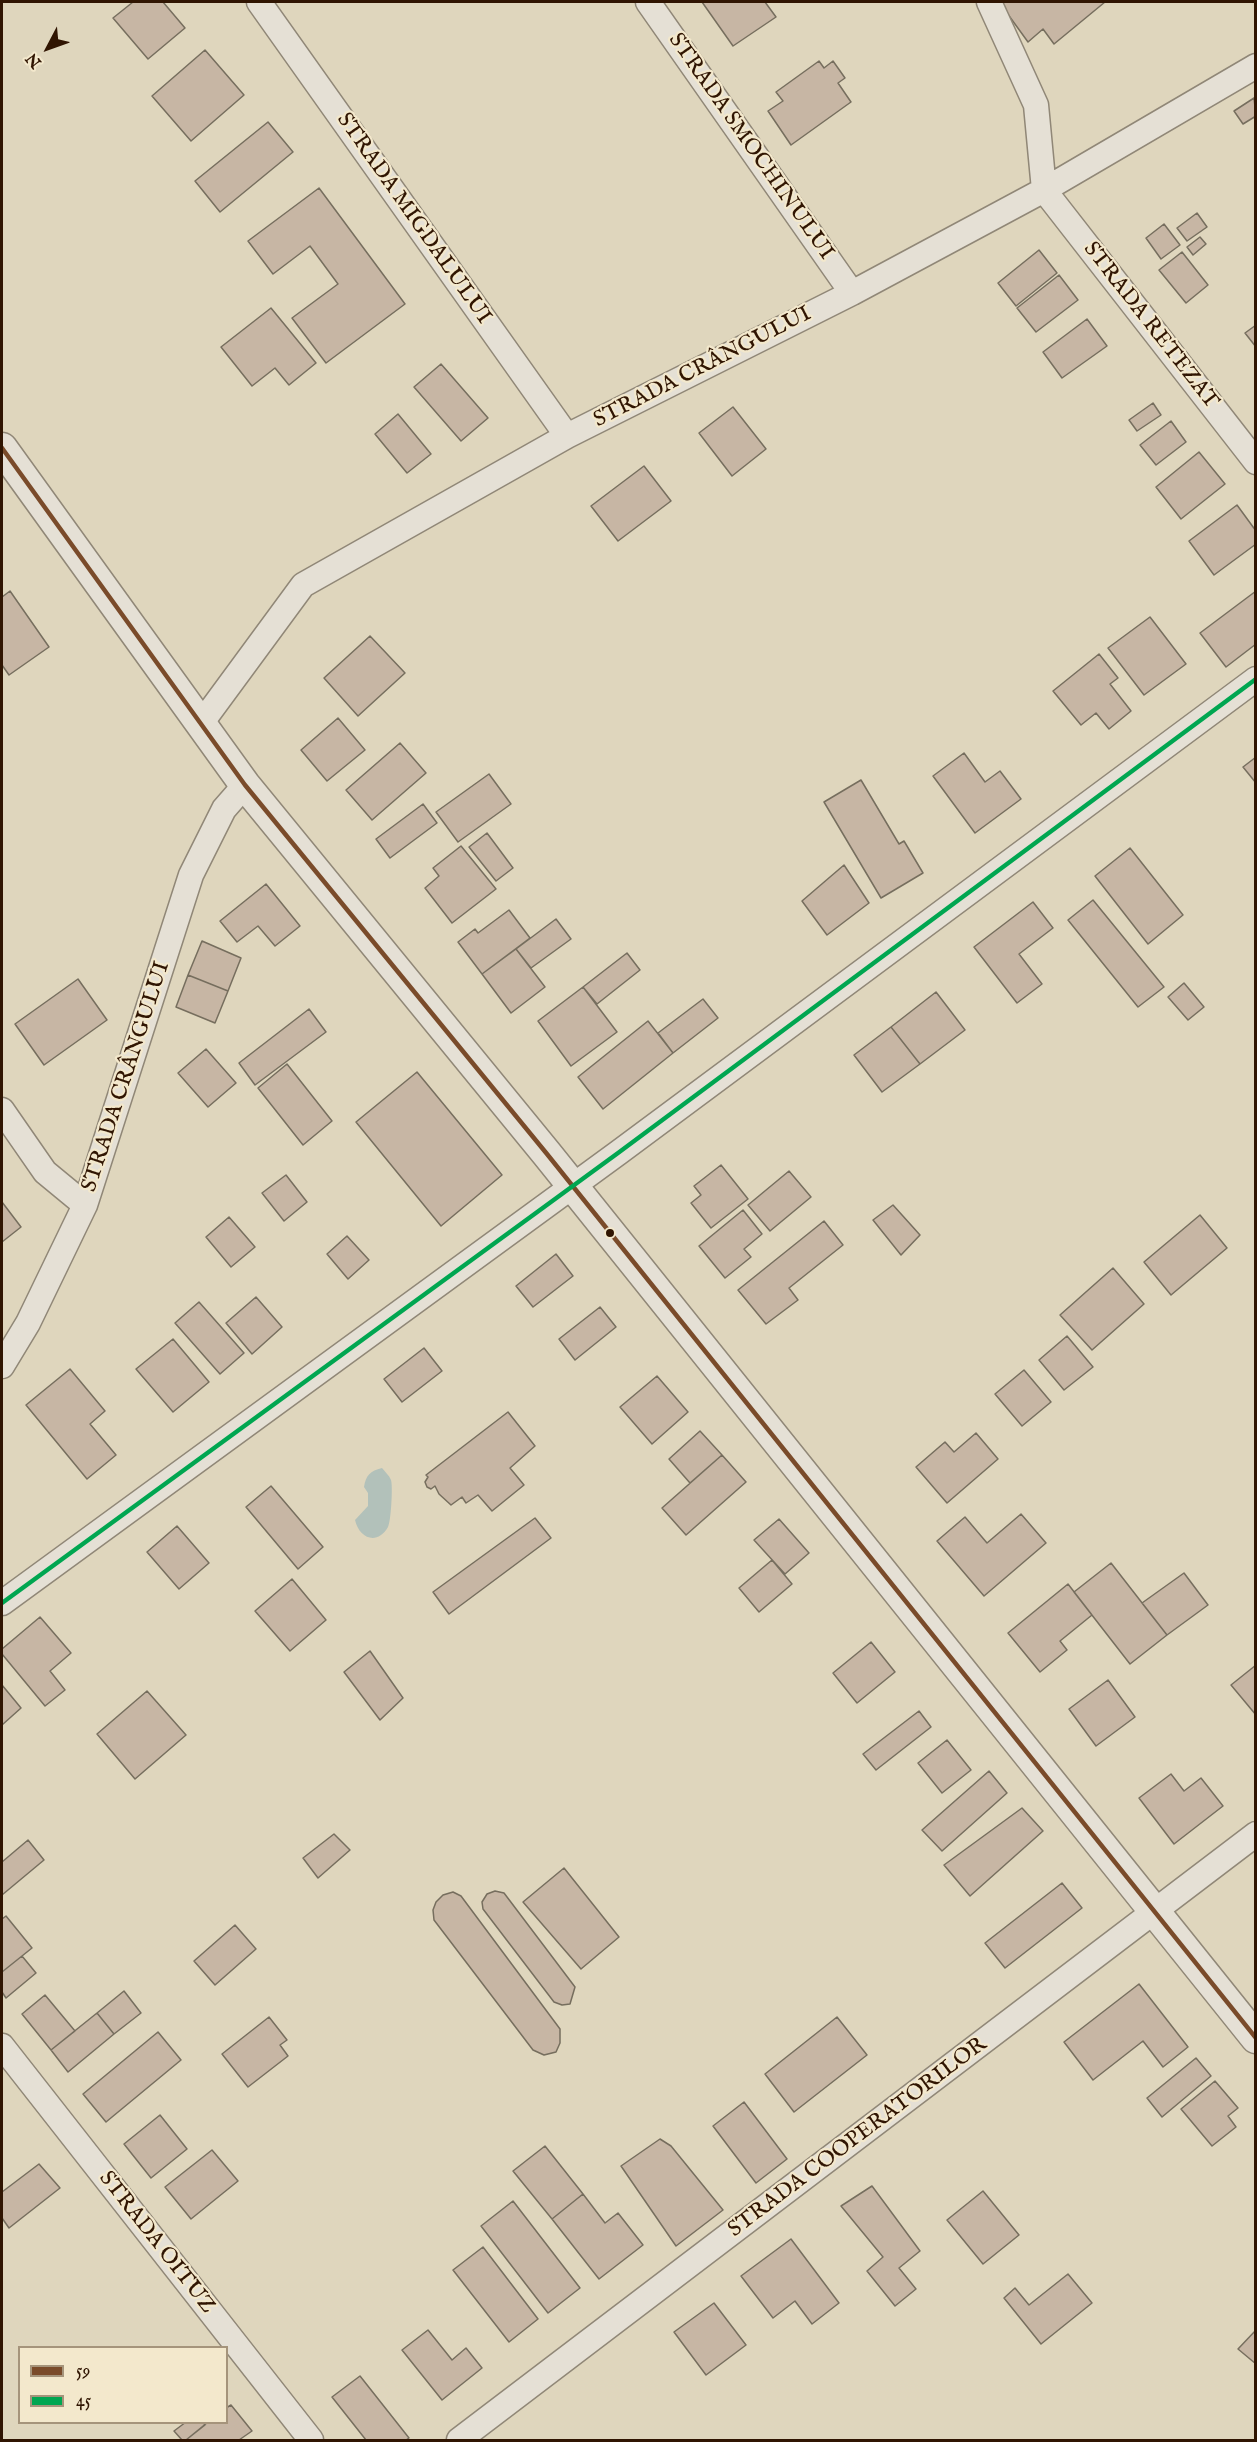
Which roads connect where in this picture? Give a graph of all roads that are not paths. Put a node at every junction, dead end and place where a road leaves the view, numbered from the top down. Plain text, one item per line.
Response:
1 (259, 2) edge
2 (648, 2) edge
3 (989, 2) edge
4 (1256, 66) edge
5 (1044, 190) junction
6 (852, 293) junction
7 (567, 436) junction
8 (2, 448) edge
9 (1256, 462) edge
10 (1256, 679) edge
11 (200, 725) junction
12 (245, 785) junction
13 (2, 1110) edge
14 (572, 1186) junction
15 (85, 1205) junction
16 (2, 1366) edge
17 (2, 1603) edge
18 (1256, 1834) edge
19 (1156, 1911) junction
20 (1256, 2038) edge
21 (2, 2046) edge
22 (311, 2440) edge
23 (459, 2440) edge

1 - 7 street, STRADA MIGDALULUI
2 - 6 street, STRADA SMOCHINULUI
3 - 5 street
4 - 5 street, STRADA CRÂNGULUI
5 - 6 street, STRADA CRÂNGULUI
5 - 9 street, STRADA RETEZAT
6 - 7 street, STRADA CRÂNGULUI
7 - 11 street, STRADA CRÂNGULUI
8 - 11 street
10 - 14 street
11 - 12 street
12 - 14 street
12 - 15 street, STRADA CRÂNGULUI
13 - 15 street
14 - 17 street
14 - 19 street
15 - 16 street, STRADA CRÂNGULUI
18 - 19 street, STRADA COOPERATORILOR
19 - 20 street
19 - 23 street, STRADA COOPERATORILOR
21 - 22 street, STRADA OITUZ

